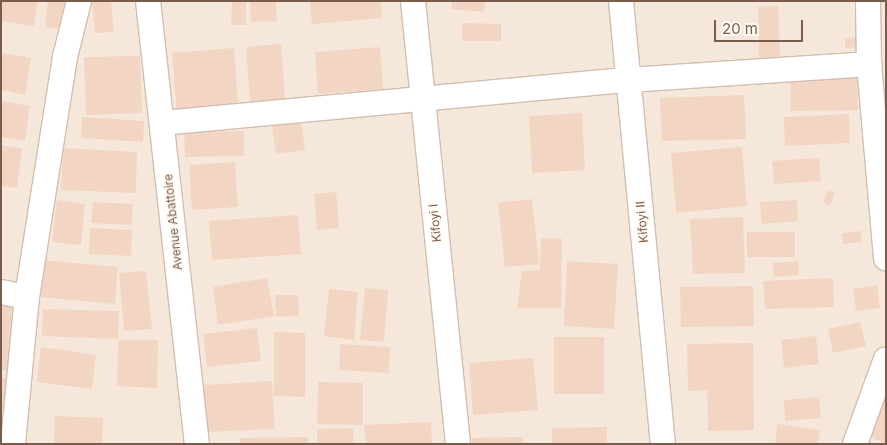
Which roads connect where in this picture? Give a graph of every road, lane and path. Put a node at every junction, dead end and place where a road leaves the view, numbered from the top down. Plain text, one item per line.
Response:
1 (79, 1) edge
2 (148, 1) edge
3 (413, 1) edge
4 (621, 1) edge
5 (868, 1) edge
6 (869, 64) junction
7 (629, 80) junction
8 (423, 101) junction
9 (162, 123) junction
10 (886, 258) edge
11 (1, 292) edge
12 (27, 297) junction
13 (886, 359) edge
14 (14, 444) edge
15 (197, 444) edge
16 (458, 444) edge
17 (663, 444) edge
18 (855, 444) edge

1 - 12 street
2 - 9 street, Avenue Abattoire
3 - 8 street, Kifoyi I
4 - 7 street, Kifoyi II
5 - 6 street
6 - 7 street
6 - 10 street
7 - 8 street
7 - 17 street, Kifoyi II
8 - 9 street
8 - 16 street, Kifoyi I
9 - 15 street, Avenue Abattoire
11 - 12 street
12 - 14 street
13 - 18 street

